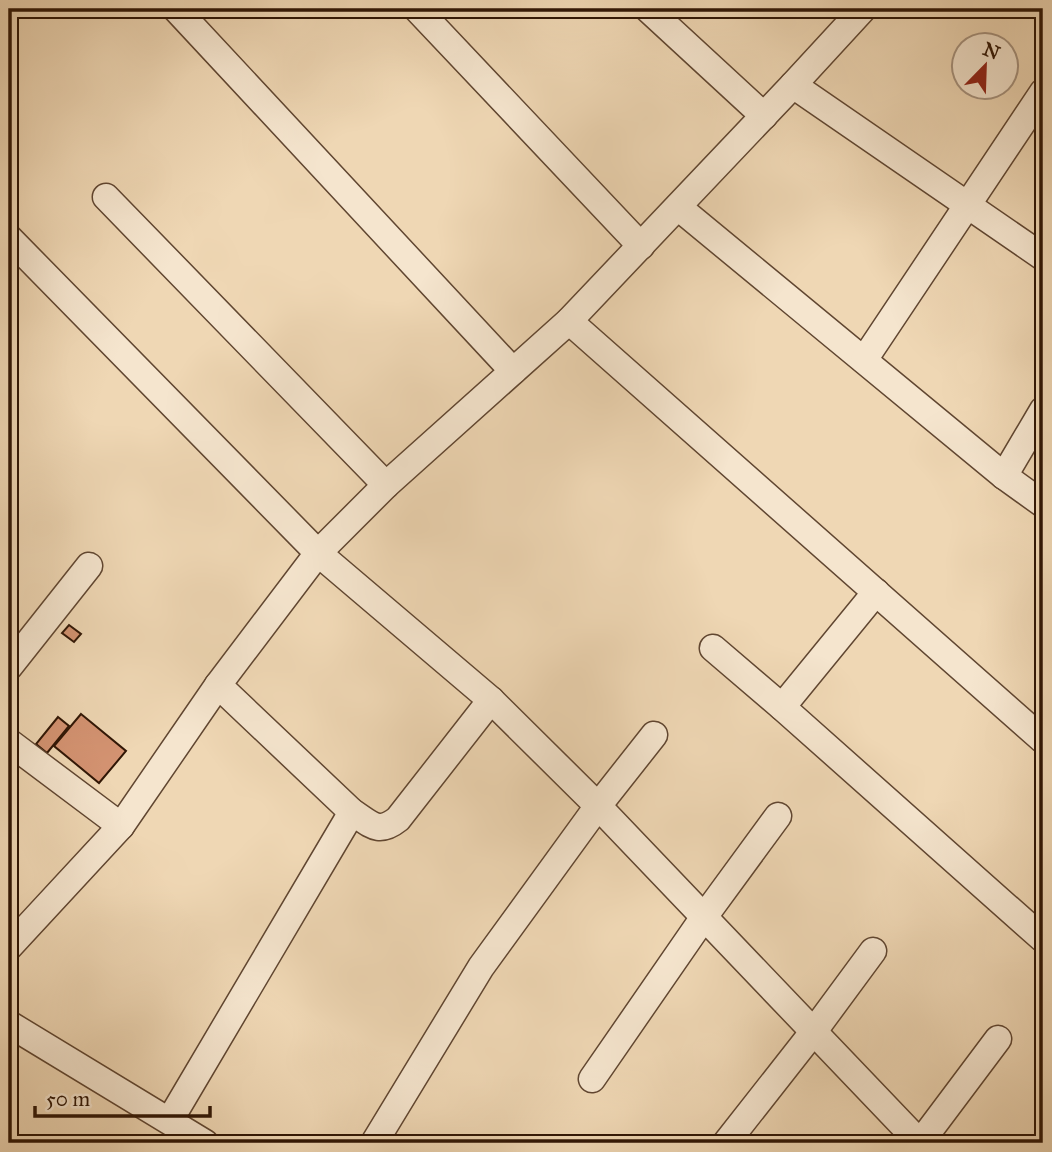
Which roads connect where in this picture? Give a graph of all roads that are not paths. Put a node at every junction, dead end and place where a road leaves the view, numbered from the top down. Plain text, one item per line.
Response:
1 (176, 9) edge
2 (416, 9) edge
3 (648, 9) edge
4 (863, 9) edge
5 (793, 85) junction
6 (1043, 92) edge
7 (764, 116) junction
8 (106, 197) dead end
9 (968, 205) junction
10 (678, 207) junction
11 (9, 238) edge
12 (641, 246) junction
13 (1043, 257) edge
14 (569, 321) junction
15 (864, 360) junction
16 (513, 371) junction
17 (1043, 410) edge
18 (1004, 476) junction
19 (386, 485) junction
20 (1043, 504) edge
21 (318, 553) junction
22 (89, 566) dead end
23 (876, 593) junction
24 (713, 648) dead end
25 (9, 667) edge
26 (218, 685) junction
27 (491, 700) junction
28 (782, 708) junction
29 (654, 735) dead end
30 (1043, 740) edge
31 (9, 742) edge
32 (598, 806) junction
33 (352, 813) junction
34 (778, 816) dead end
35 (121, 826) junction
36 (704, 917) junction
37 (12, 938) edge
38 (1043, 939) edge
39 (873, 951) dead end
40 (9, 1024) edge
41 (814, 1031) junction
42 (998, 1039) dead end
43 (593, 1079) dead end
44 (170, 1121) junction
45 (205, 1143) edge
46 (374, 1143) edge
47 (726, 1143) edge
48 (920, 1143) edge

1 - 16 street
2 - 12 street
3 - 7 street
4 - 5 street
5 - 7 street
5 - 9 street
6 - 9 street
7 - 10 street
8 - 19 street
9 - 13 street
9 - 15 street
10 - 12 street
10 - 15 street
11 - 21 street
12 - 14 street
14 - 16 street
14 - 23 street
15 - 18 street
16 - 19 street
17 - 18 street
18 - 20 street
19 - 21 street
21 - 26 street
21 - 27 street
22 - 25 street
23 - 28 street
23 - 30 street
24 - 28 street
26 - 33 street
26 - 35 street
27 - 32 street
27 - 33 street
28 - 38 street
29 - 32 street
31 - 35 street
32 - 36 street
32 - 46 street
33 - 44 street
34 - 36 street
35 - 37 street
36 - 41 street
36 - 43 street
39 - 41 street
40 - 44 street
41 - 47 street
41 - 48 street
42 - 48 street
44 - 45 street

